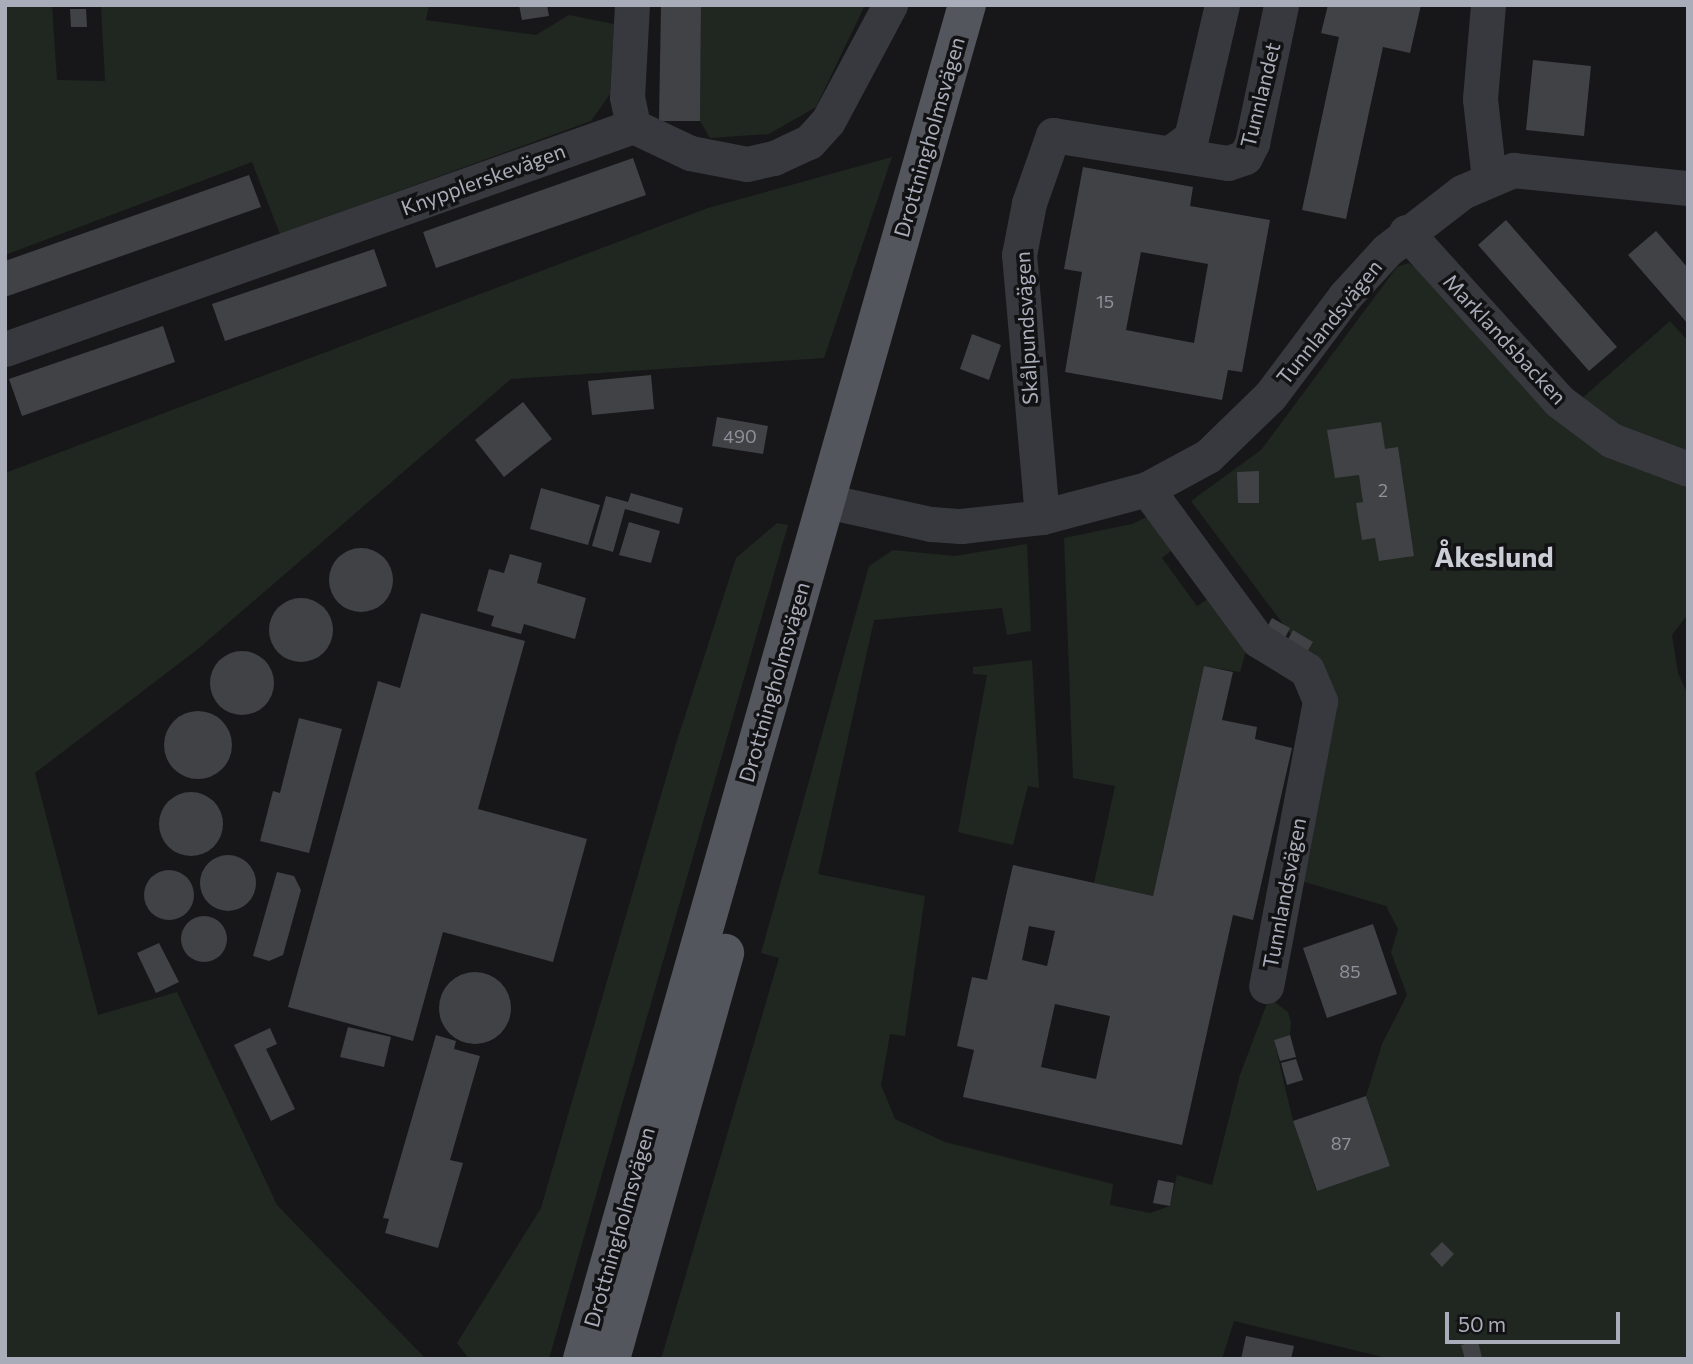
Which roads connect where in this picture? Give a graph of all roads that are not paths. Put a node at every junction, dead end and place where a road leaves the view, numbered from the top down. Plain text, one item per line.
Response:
1 (632, 5) edge
2 (890, 5) edge
3 (967, 5) edge
4 (991, 5) edge
5 (1222, 5) edge
6 (1281, 5) edge
7 (1488, 5) edge
8 (633, 126) junction
9 (1170, 153) junction
10 (1489, 179) junction
11 (1688, 188) edge
12 (1406, 232) junction
13 (5, 349) edge
14 (1688, 469) edge
15 (1147, 489) junction
16 (838, 504) junction
17 (1042, 517) junction
18 (1266, 986) dead end
19 (582, 1359) edge
20 (611, 1359) edge

1 - 8 street
2 - 8 street
3 - 16 main road, Drottningholmsvägen
4 - 16 main road, Drottningholmsvägen
5 - 9 street
6 - 9 street, Tunnlandet
7 - 10 street
8 - 13 street, Knypplerskevägen
9 - 17 street, Skålpundsvägen
10 - 11 street, Tunnlandsvägen
10 - 12 street, Tunnlandsvägen
12 - 14 street, Marklandsbacken
12 - 15 street, Tunnlandsvägen
15 - 17 street, Tunnlandsvägen
15 - 18 street, Tunnlandsvägen
16 - 17 street, Tunnlandsvägen
16 - 19 main road, Drottningholmsvägen
16 - 20 main road, Drottningholmsvägen

